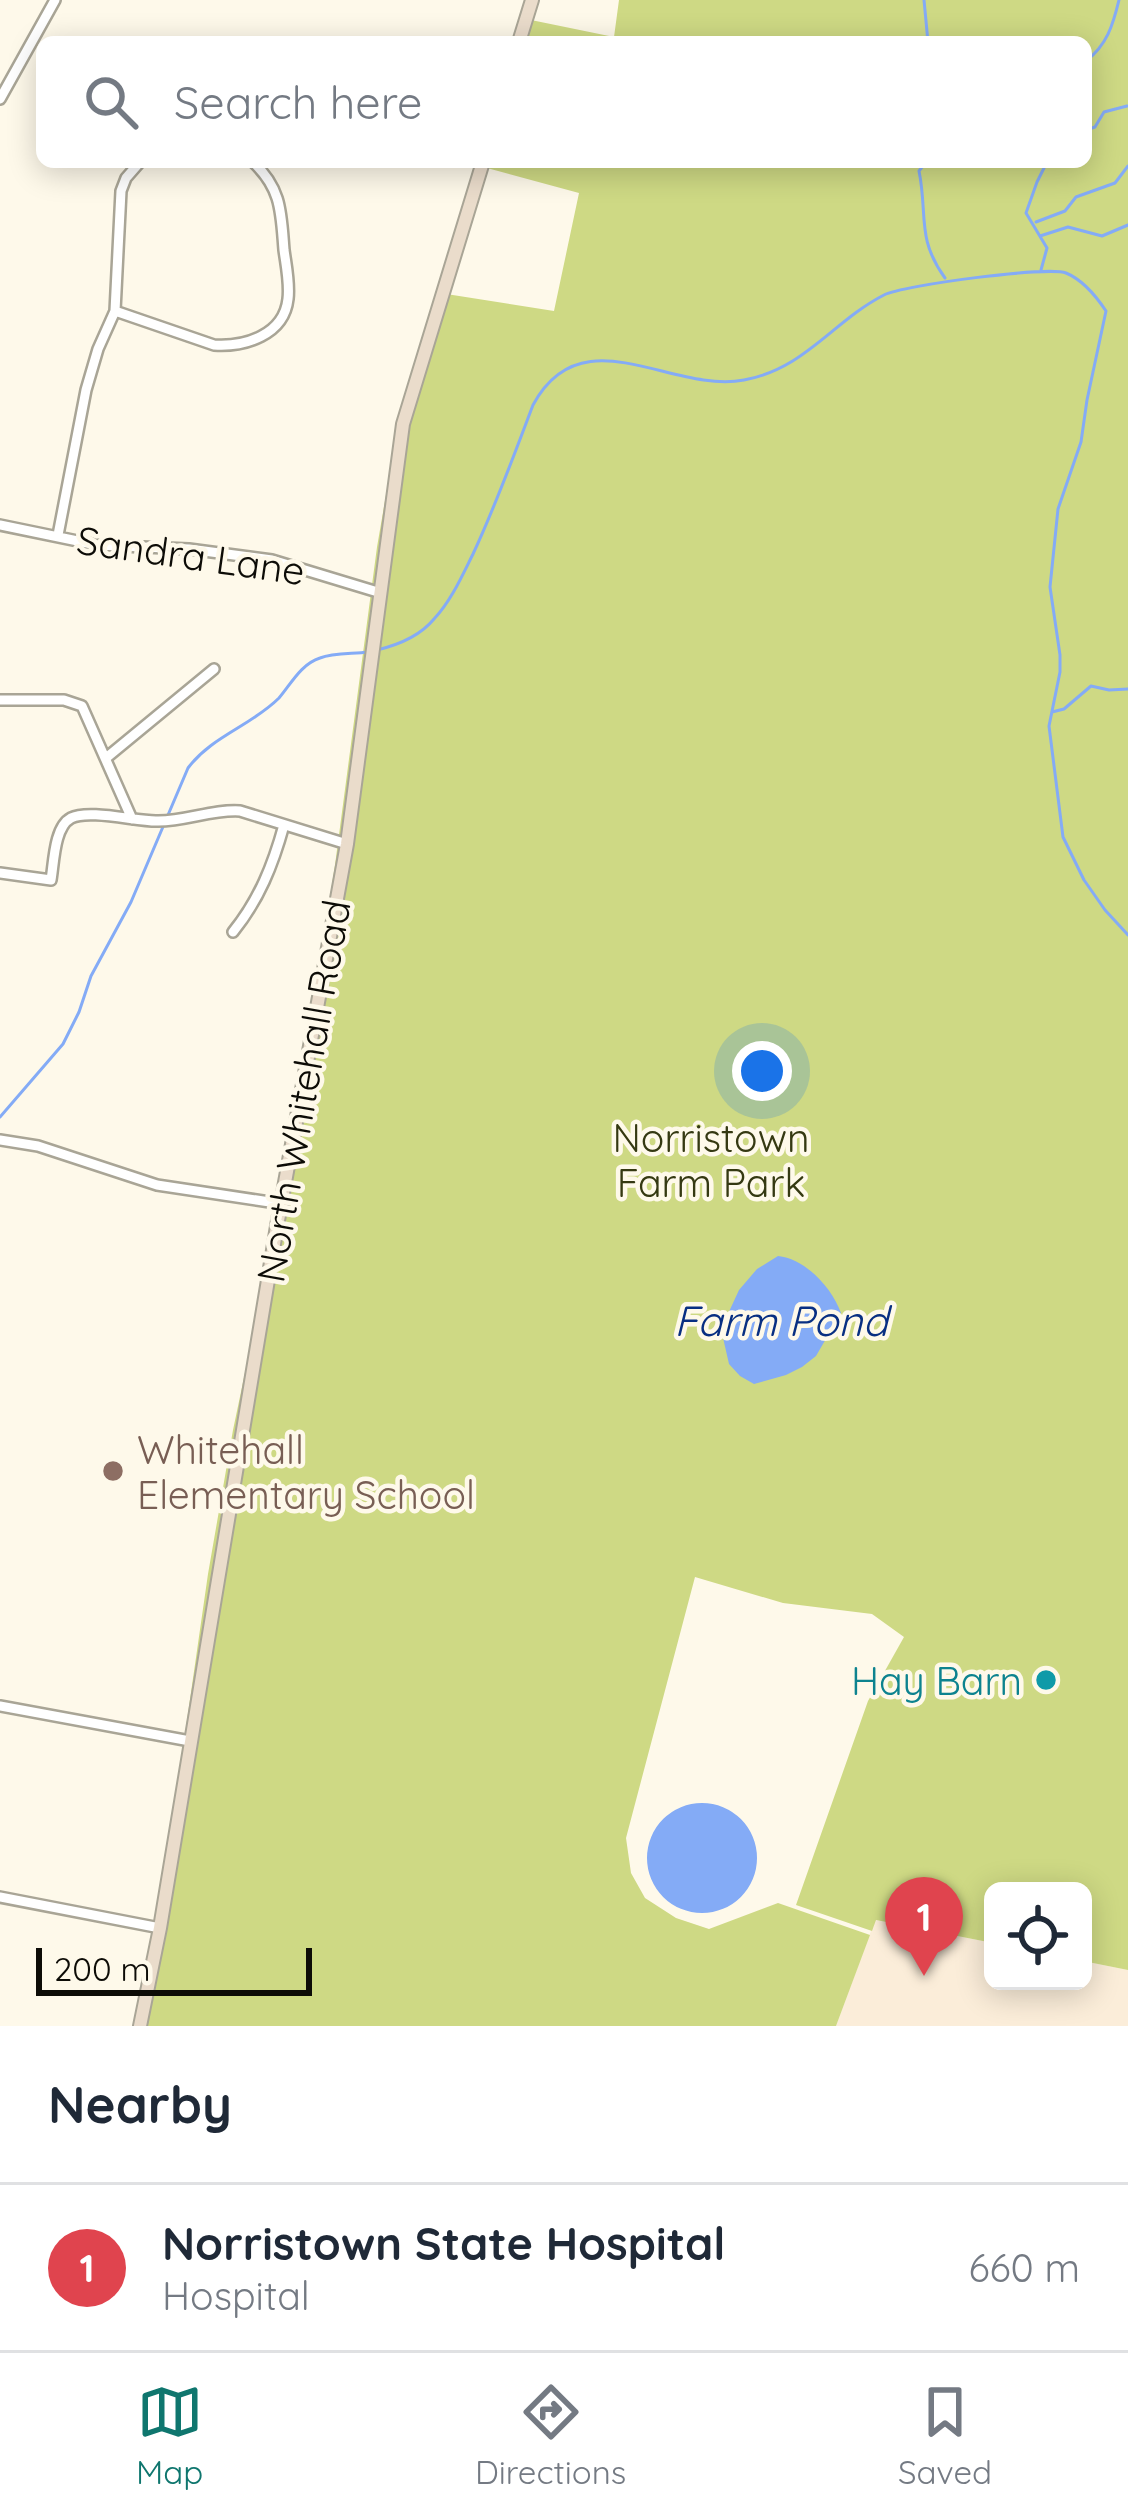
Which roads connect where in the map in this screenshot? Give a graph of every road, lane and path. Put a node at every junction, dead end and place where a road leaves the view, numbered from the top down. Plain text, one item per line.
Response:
1 (55, 0) edge
2 (532, 0) edge
3 (521, 36) edge
4 (0, 99) edge
5 (135, 168) edge
6 (259, 168) edge
7 (481, 168) edge
8 (115, 311) junction
9 (0, 525) edge
10 (58, 535) junction
11 (381, 593) junction
12 (214, 669) dead end
13 (0, 700) edge
14 (106, 758) junction
15 (132, 819) junction
16 (284, 825) junction
17 (347, 844) junction
18 (0, 873) edge
19 (233, 932) dead end
20 (0, 1140) edge
21 (283, 1204) junction
22 (0, 1706) edge
23 (190, 1741) junction
24 (0, 1897) edge
25 (160, 1928) junction
26 (140, 2026) edge

1 - 4 street
2 - 3 main road
5 - 8 street
6 - 8 street
7 - 11 main road, North Whitehall Road
8 - 10 street
9 - 10 street, Sandra Lane
10 - 11 street, Sandra Lane
11 - 17 main road, North Whitehall Road
12 - 14 street
13 - 14 street
14 - 15 street
15 - 16 street
15 - 18 street
16 - 17 street
16 - 19 street
17 - 21 main road, North Whitehall Road
20 - 21 street
21 - 23 main road, North Whitehall Road
22 - 23 street
23 - 25 main road, North Whitehall Road
24 - 25 street
25 - 26 main road, North Whitehall Road

